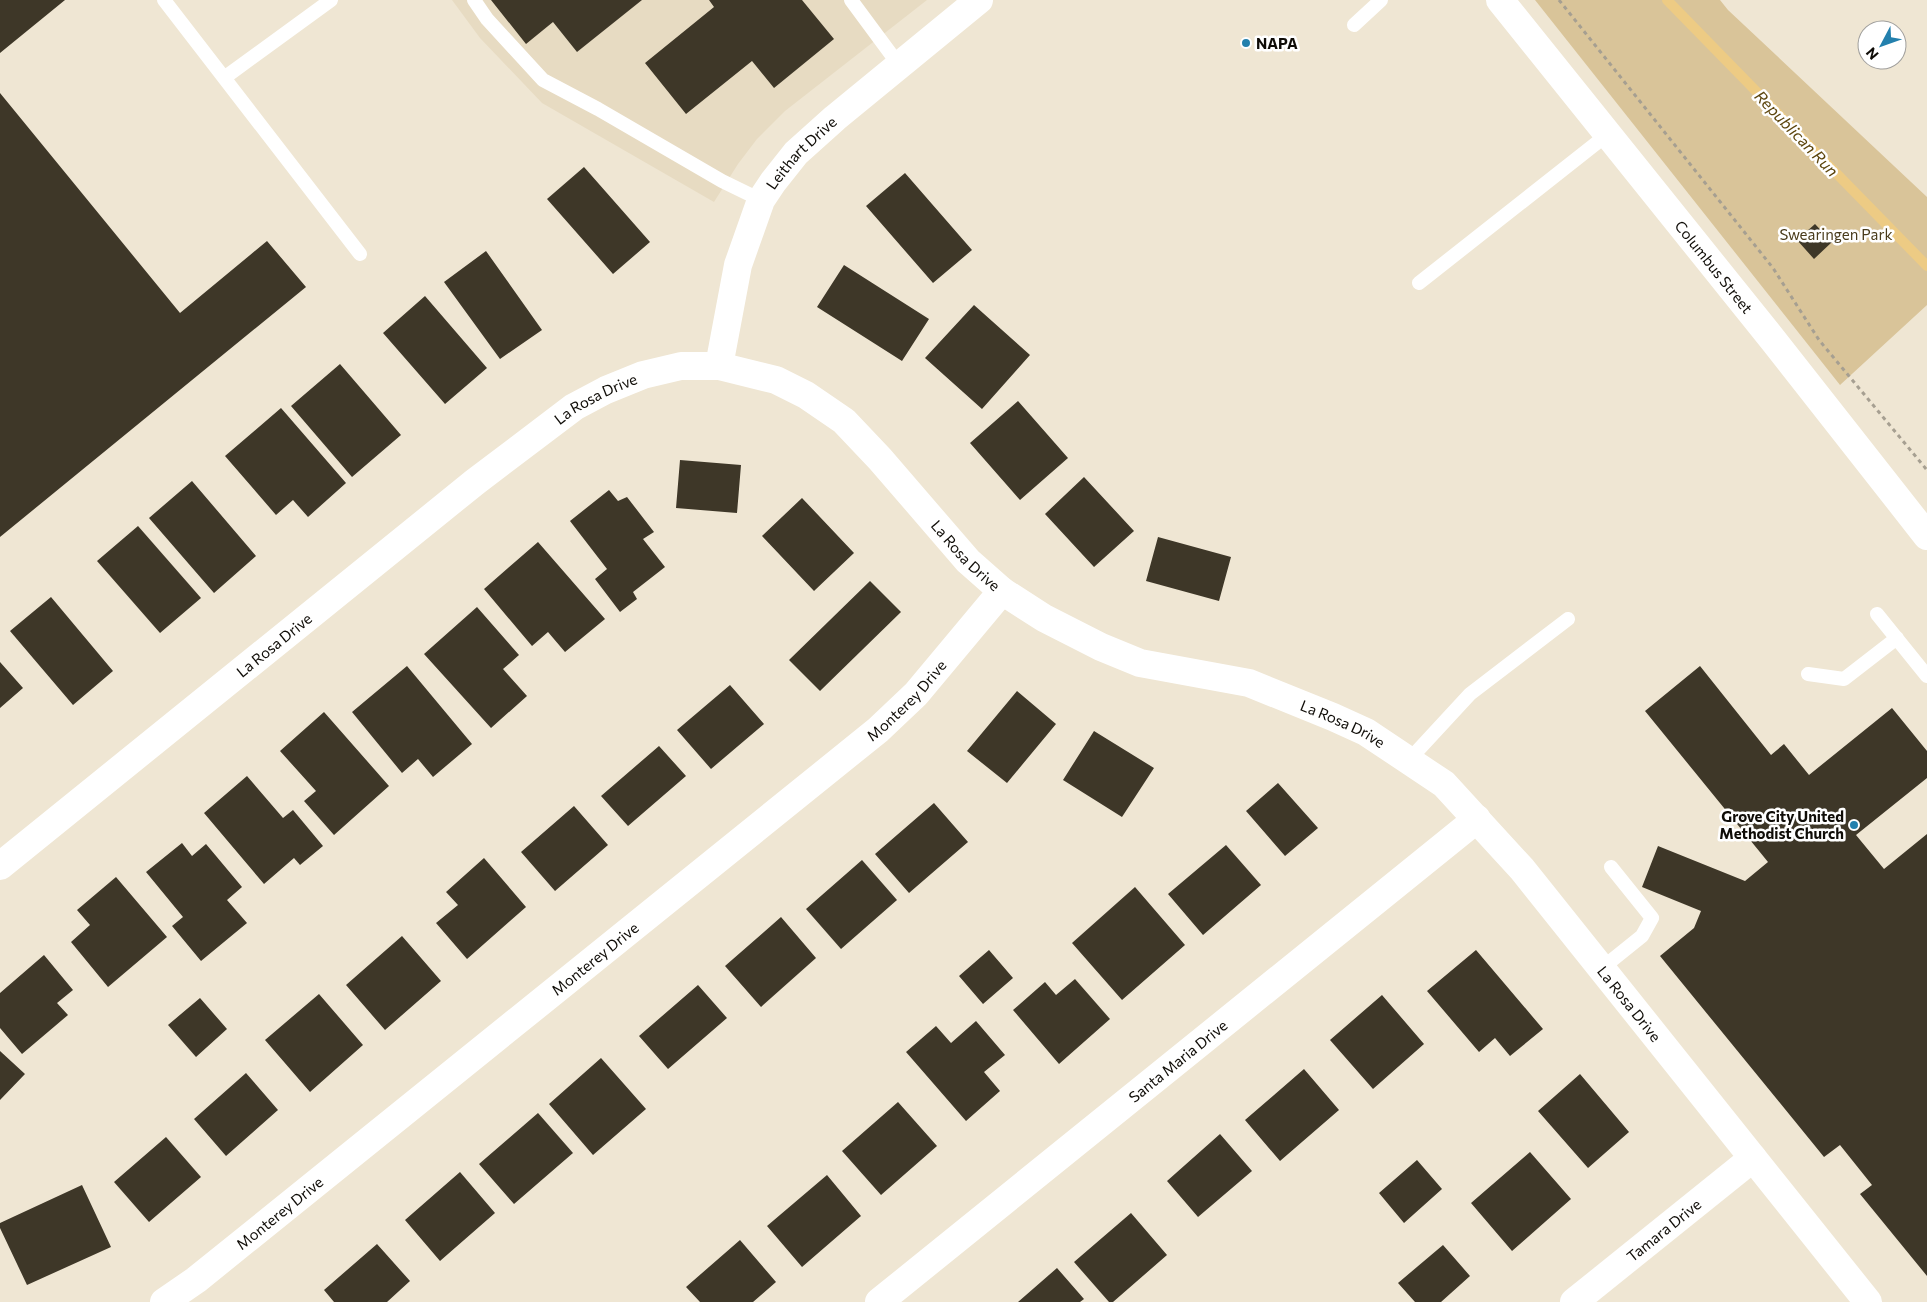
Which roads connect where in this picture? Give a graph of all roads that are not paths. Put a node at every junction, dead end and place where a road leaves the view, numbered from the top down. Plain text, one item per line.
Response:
1 (164, 0) edge
2 (331, 0) edge
3 (474, 0) edge
4 (851, 0) edge
5 (978, 0) edge
6 (1381, 0) edge
7 (1500, 0) edge
8 (1354, 25) dead end
9 (899, 65) junction
10 (224, 78) junction
11 (1608, 134) junction
12 (761, 200) junction
13 (360, 254) dead end
14 (1419, 282) dead end
15 (719, 366) junction
16 (1927, 536) edge
17 (1002, 591) junction
18 (1877, 614) dead end
19 (1568, 620) dead end
20 (1897, 638) junction
21 (1808, 674) dead end
22 (1927, 676) edge
23 (1409, 760) junction
24 (1478, 819) junction
25 (0, 866) edge
26 (1611, 867) dead end
27 (1601, 969) junction
28 (1752, 1158) junction
29 (164, 1302) edge
30 (878, 1302) edge
31 (1574, 1302) edge
32 (1868, 1302) edge

1 - 10 lane
2 - 10 lane
3 - 12 lane
4 - 9 lane
5 - 9 street, Leithart Drive
6 - 8 lane
7 - 11 street, Columbus Street
9 - 12 street, Leithart Drive
10 - 13 lane
11 - 14 lane
11 - 16 street, Columbus Street
12 - 15 street, Leithart Drive
15 - 17 street, La Rosa Drive
15 - 25 street, La Rosa Drive
17 - 23 street, La Rosa Drive
17 - 29 street, Monterey Drive
18 - 20 lane
19 - 23 lane
20 - 21 lane
20 - 22 lane
23 - 24 street, La Rosa Drive
24 - 27 street, La Rosa Drive
24 - 30 street, Santa Maria Drive
26 - 27 lane
27 - 28 street, La Rosa Drive
28 - 31 street, Tamara Drive
28 - 32 street, La Rosa Drive

